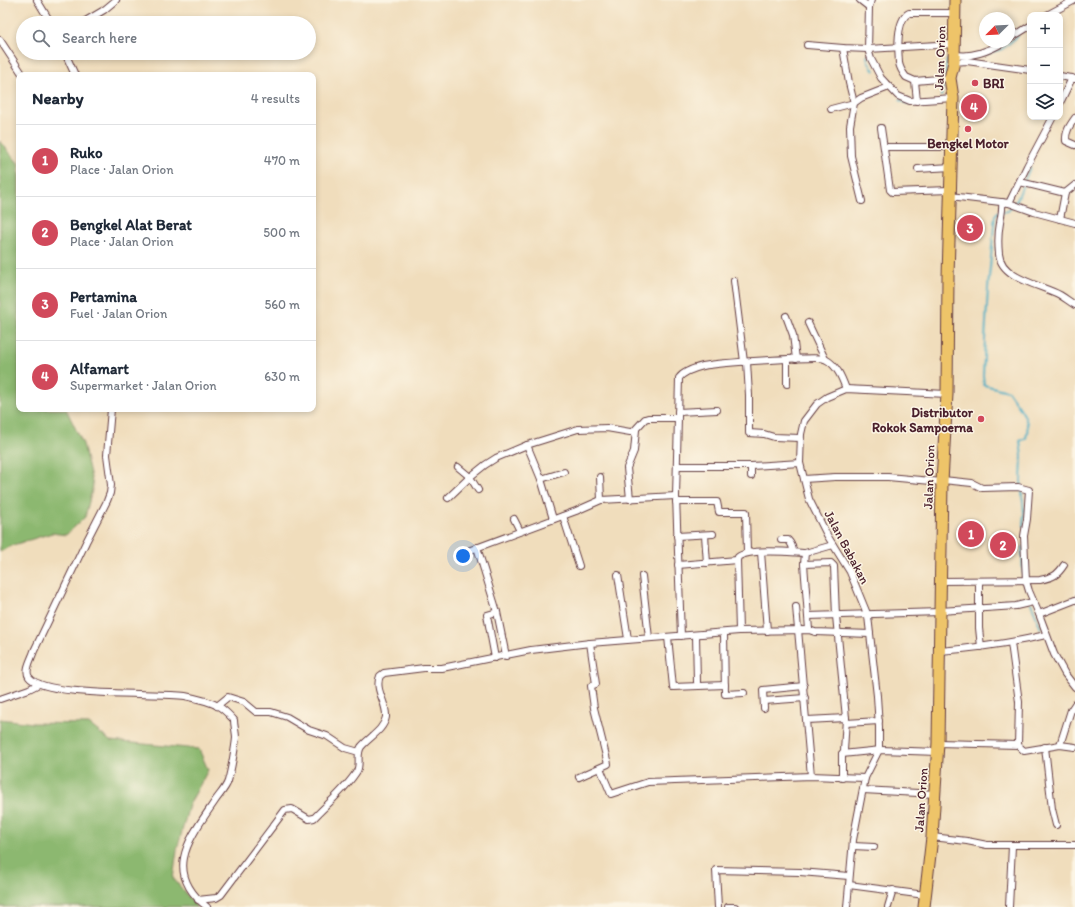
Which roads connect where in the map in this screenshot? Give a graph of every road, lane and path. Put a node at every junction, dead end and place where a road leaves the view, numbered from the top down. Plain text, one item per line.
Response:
1 (37, 0) edge
2 (116, 0) edge
3 (860, 0) edge
4 (871, 0) edge
5 (955, 0) edge
6 (1075, 0) edge
7 (869, 7) junction
8 (1053, 12) edge
9 (955, 13) junction
10 (47, 16) edge
11 (94, 16) edge
12 (1027, 28) edge
13 (1015, 35) edge
14 (0, 40) edge
15 (807, 45) dead end
16 (899, 47) junction
17 (844, 48) junction
18 (992, 48) edge
19 (868, 49) junction
20 (955, 55) junction
21 (68, 60) edge
22 (1027, 70) edge
23 (21, 72) edge
24 (74, 72) edge
25 (1063, 77) edge
26 (950, 78) junction
27 (1073, 79) edge
28 (915, 81) junction
29 (889, 87) junction
30 (1063, 97) edge
31 (953, 98) junction
32 (917, 101) junction
33 (854, 103) junction
34 (831, 109) dead end
35 (1075, 118) edge
36 (1052, 120) edge
37 (881, 128) dead end
38 (1075, 145) edge
39 (884, 147) junction
40 (951, 147) junction
41 (951, 167) junction
42 (918, 168) dead end
43 (1022, 183) junction
44 (1075, 185) edge
45 (950, 193) junction
46 (1065, 193) junction
47 (862, 201) dead end
48 (1012, 204) junction
49 (1002, 205) junction
50 (1060, 219) junction
51 (1075, 223) edge
52 (734, 281) dead end
53 (1075, 305) edge
54 (786, 316) dead end
55 (808, 323) dead end
56 (796, 359) junction
57 (825, 359) junction
58 (787, 360) junction
59 (745, 362) junction
60 (787, 384) dead end
61 (846, 389) junction
62 (947, 394) junction
63 (717, 410) dead end
64 (111, 412) edge
65 (678, 415) junction
66 (636, 430) junction
67 (800, 438) junction
68 (527, 445) junction
69 (800, 463) junction
70 (677, 466) junction
71 (751, 466) junction
72 (458, 467) dead end
73 (564, 472) dead end
74 (600, 476) dead end
75 (751, 476) dead end
76 (470, 477) junction
77 (541, 479) junction
78 (804, 480) junction
79 (942, 481) junction
80 (478, 490) dead end
81 (448, 498) dead end
82 (630, 499) junction
83 (676, 499) junction
84 (601, 500) junction
85 (563, 516) junction
86 (514, 519) dead end
87 (553, 519) junction
88 (520, 531) junction
89 (705, 534) junction
90 (713, 534) dead end
91 (677, 536) junction
92 (781, 540) dead end
93 (833, 544) junction
94 (477, 546) junction
95 (468, 550) dead end
96 (761, 552) junction
97 (793, 552) junction
98 (747, 553) junction
99 (805, 553) junction
100 (737, 560) junction
101 (707, 563) junction
102 (804, 564) junction
103 (678, 565) junction
104 (1064, 565) dead end
105 (579, 566) dead end
106 (618, 575) dead end
107 (642, 576) dead end
108 (941, 581) junction
109 (979, 581) junction
110 (1024, 581) junction
111 (1075, 600) edge
112 (1031, 603) junction
113 (796, 607) dead end
114 (979, 609) junction
115 (496, 612) junction
116 (940, 612) junction
117 (1039, 614) junction
118 (808, 616) junction
119 (836, 616) junction
120 (868, 616) junction
121 (809, 630) junction
122 (739, 631) junction
123 (767, 631) junction
124 (798, 631) junction
125 (724, 633) junction
126 (838, 633) junction
127 (870, 634) junction
128 (696, 635) junction
129 (1045, 635) junction
130 (681, 636) junction
131 (668, 637) junction
132 (649, 638) junction
133 (628, 639) junction
134 (590, 643) junction
135 (1011, 643) junction
136 (981, 647) junction
137 (940, 651) junction
138 (506, 656) junction
139 (495, 658) junction
140 (697, 682) dead end
141 (39, 684) junction
142 (725, 685) junction
143 (804, 686) junction
144 (1075, 687) edge
145 (744, 694) dead end
146 (805, 698) junction
147 (0, 699) edge
148 (1075, 704) edge
149 (218, 706) junction
150 (807, 720) junction
151 (846, 720) junction
152 (879, 721) junction
153 (1018, 745) junction
154 (1060, 745) junction
155 (938, 747) junction
156 (1075, 747) edge
157 (1045, 748) junction
158 (882, 750) junction
159 (359, 752) junction
160 (842, 754) junction
161 (600, 768) junction
162 (811, 776) junction
163 (579, 777) dead end
164 (842, 778) junction
165 (865, 778) junction
166 (865, 791) junction
167 (936, 794) junction
168 (1056, 825) dead end
169 (932, 837) junction
170 (854, 846) junction
171 (1012, 846) junction
172 (1075, 846) edge
173 (874, 847) dead end
174 (849, 876) junction
175 (851, 886) junction
176 (893, 890) junction
177 (925, 894) junction
178 (198, 900) junction
179 (207, 907) edge
180 (718, 907) edge
181 (728, 907) edge
182 (735, 907) edge
183 (847, 907) edge
184 (888, 907) edge
185 (924, 907) edge
186 (1009, 907) edge

1 - 10 street
2 - 11 street
3 - 7 street
4 - 7 street
5 - 9 highway, Jalan Orion
6 - 8 street
7 - 19 street
9 - 16 street
9 - 20 highway, Jalan Orion
12 - 13 street
14 - 23 street
15 - 17 street
16 - 19 street
16 - 20 street
16 - 28 street
17 - 19 street
17 - 33 street
18 - 20 street
19 - 29 street
20 - 22 street
20 - 26 highway, Jalan Orion
21 - 24 street
25 - 27 street
26 - 28 street
26 - 31 highway, Jalan Orion
27 - 30 street
28 - 32 street
29 - 32 street
29 - 33 street
31 - 32 street
31 - 40 highway, Jalan Orion
33 - 34 street
33 - 47 street
35 - 38 street
36 - 43 street
37 - 39 street
39 - 40 street
39 - 45 street
40 - 41 highway, Jalan Orion
41 - 42 street
41 - 45 highway, Jalan Orion
43 - 46 street
43 - 48 street
44 - 46 street
45 - 49 street
45 - 62 highway, Jalan Orion
46 - 50 street
48 - 49 street
48 - 50 street
49 - 53 street
50 - 51 street
52 - 59 street
54 - 56 street
55 - 57 street
56 - 57 street
56 - 58 street
57 - 61 street
58 - 59 street
58 - 60 street
59 - 65 street
59 - 67 street
61 - 62 street, Jalan Babakan
61 - 67 street, Jalan Babakan
62 - 79 highway, Jalan Orion
63 - 65 street
64 - 141 street
65 - 66 street
65 - 70 street
66 - 68 street
66 - 82 street
67 - 69 street, Jalan Babakan
68 - 76 street
68 - 77 street
69 - 71 street
69 - 78 street, Jalan Babakan
70 - 71 street
70 - 83 street
71 - 75 street
72 - 76 street
73 - 77 street
74 - 84 street
76 - 80 street
76 - 81 street
77 - 87 street
78 - 79 street
78 - 93 street, Jalan Babakan
79 - 108 highway, Jalan Orion
79 - 110 street
82 - 83 street
82 - 84 street
83 - 91 street
83 - 98 street
84 - 85 street
85 - 87 street
85 - 105 street
86 - 88 street
87 - 88 street
88 - 94 street
89 - 90 street
89 - 91 street
89 - 101 street
91 - 103 street
92 - 97 street
93 - 99 street
93 - 120 street, Jalan Babakan
94 - 95 street
94 - 115 street
96 - 97 street
96 - 98 street
96 - 123 street
97 - 99 street
98 - 100 street
99 - 102 street
100 - 101 street
100 - 122 street
101 - 103 street
102 - 118 street
102 - 119 street
103 - 130 street
104 - 110 street
106 - 133 street
107 - 132 street
108 - 109 street
108 - 116 highway, Jalan Orion
109 - 110 street
109 - 114 street
110 - 112 street
111 - 117 street
112 - 114 street
112 - 117 street
113 - 124 street
114 - 116 street
114 - 136 street
115 - 138 street
115 - 139 street
116 - 120 street
116 - 137 highway, Jalan Orion
117 - 129 street
118 - 119 street
118 - 121 street
119 - 120 street
119 - 126 street
120 - 127 street, Jalan Babakan
121 - 124 street
121 - 126 street
122 - 123 street
122 - 125 street
123 - 124 street
124 - 143 street
125 - 128 street
125 - 142 street
126 - 127 street
126 - 151 street
127 - 152 street, Jalan Babakan
128 - 130 street
128 - 140 street
129 - 135 street
129 - 144 street
130 - 131 street
131 - 132 street
131 - 142 street
132 - 133 street
133 - 134 street
134 - 138 street
134 - 161 street
135 - 136 street
135 - 153 street
136 - 137 street
137 - 155 highway, Jalan Orion
138 - 139 street
139 - 159 street
141 - 147 street
141 - 149 street
142 - 145 street
143 - 146 street
143 - 146 street
146 - 150 street
148 - 154 street
149 - 159 street
149 - 178 street
150 - 151 street
150 - 162 street
151 - 152 street
151 - 160 street
152 - 158 street, Jalan Babakan
153 - 155 street
153 - 157 street
154 - 156 street
154 - 157 street
155 - 158 street
155 - 167 highway, Jalan Orion
157 - 168 street
158 - 160 street
158 - 165 street, Jalan Babakan
159 - 178 street
160 - 164 street
161 - 162 street
161 - 163 street
162 - 164 street
164 - 165 street
165 - 166 street, Jalan Babakan
166 - 167 street
166 - 170 street, Jalan Babakan
167 - 169 highway, Jalan Orion
169 - 171 street
169 - 177 highway, Jalan Orion
170 - 173 street
170 - 174 street, Jalan Babakan
171 - 172 street
171 - 186 street
174 - 175 street, Jalan Babakan
174 - 180 street
175 - 176 street
175 - 183 street, Jalan Babakan
176 - 177 street
176 - 184 street
177 - 185 highway, Jalan Orion
178 - 179 street
181 - 182 street

